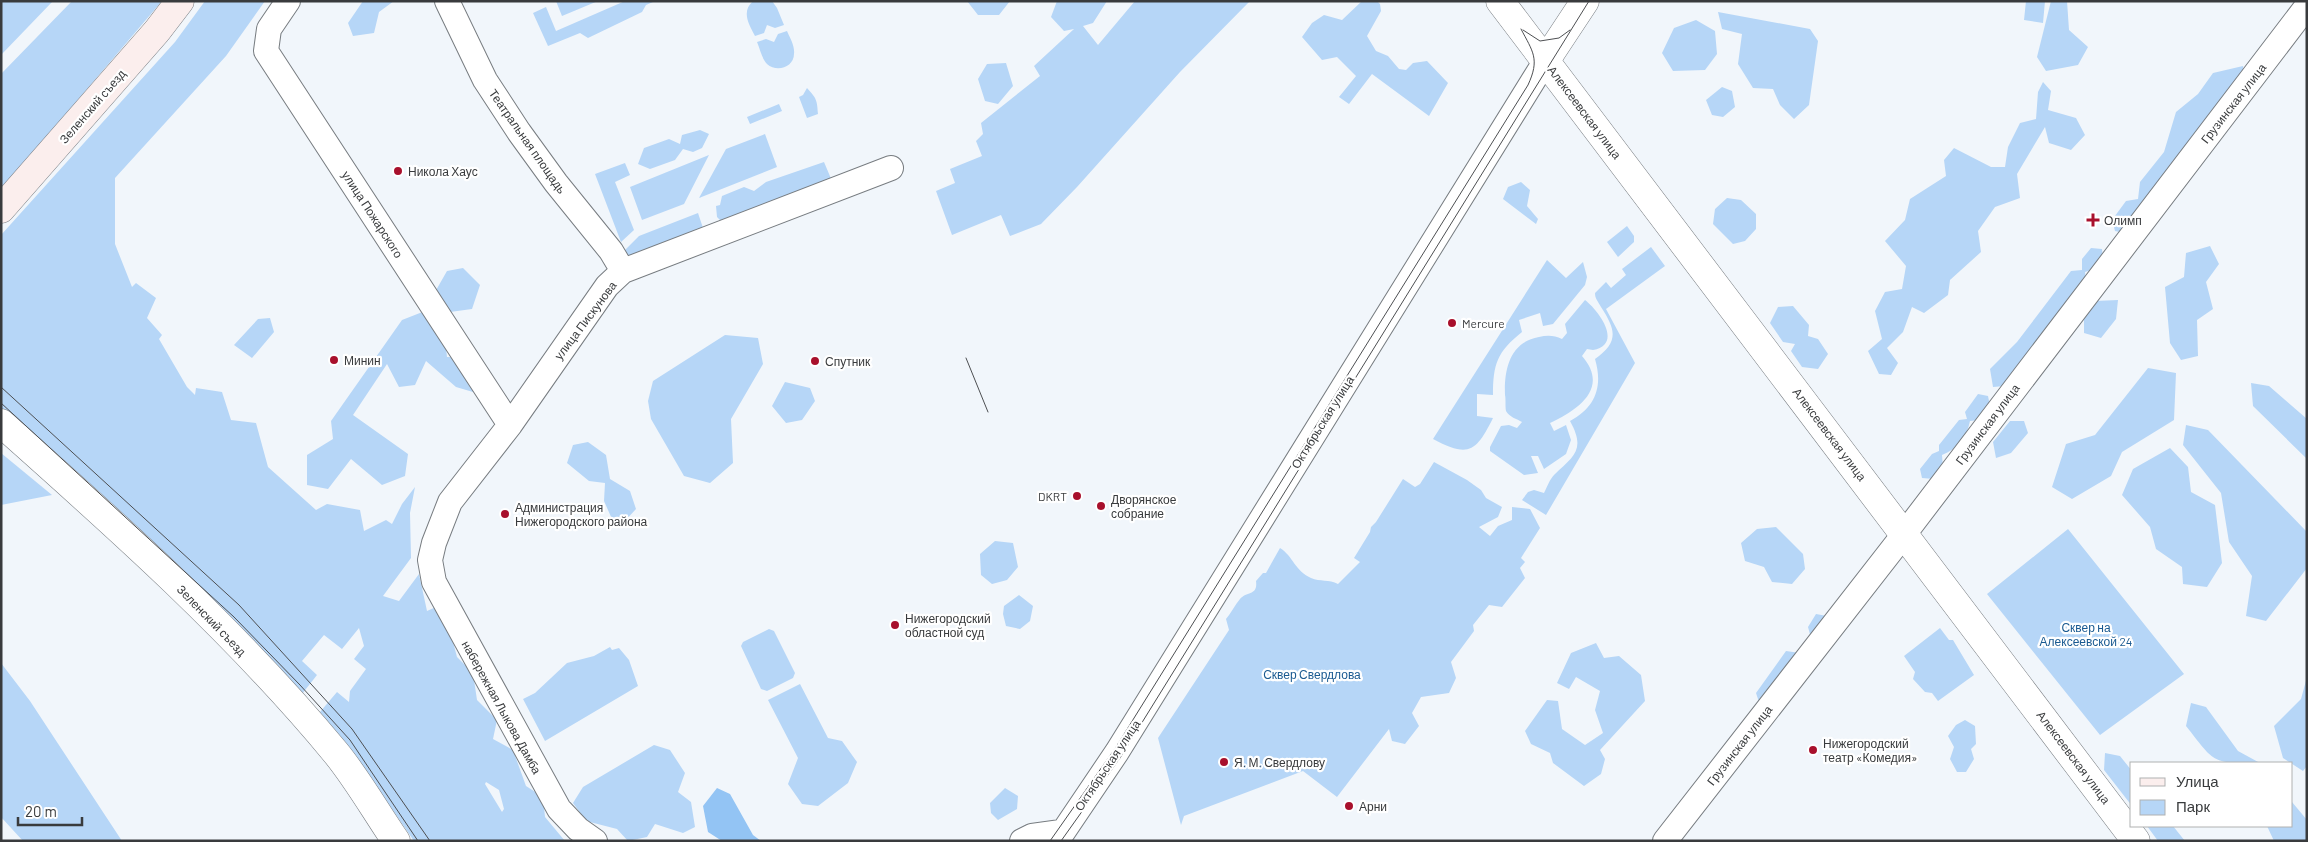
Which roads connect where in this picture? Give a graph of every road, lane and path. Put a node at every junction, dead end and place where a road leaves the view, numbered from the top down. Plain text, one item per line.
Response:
1 (180, 1) edge
2 (288, 1) edge
3 (447, 1) edge
4 (1500, 1) edge
5 (1585, 1) edge
6 (2307, 6) edge
7 (1546, 60) junction
8 (891, 168) dead end
9 (1, 209) edge
10 (623, 271) junction
11 (1, 422) edge
12 (510, 425) junction
13 (1905, 533) junction
14 (430, 560) joint
15 (1059, 836) edge
16 (396, 841) edge
17 (595, 841) edge
18 (1022, 841) edge
19 (1666, 841) edge
20 (2136, 841) edge

1 - 9 main road, Зеленский съезд
2 - 12 street, улица Пожарского
3 - 10 street, Театральная площадь
4 - 7 street, Алексеевская улица
5 - 7 street, Октябрьская улица
6 - 13 street, Грузинская улица
7 - 13 street, Алексеевская улица
7 - 15 street, Октябрьская улица
8 - 10 street, улица Пискунова
10 - 12 street, улица Пискунова
11 - 16 street, Зеленский съезд
12 - 14 street, улица Пискунова
13 - 19 street, Грузинская улица
13 - 20 street, Алексеевская улица
14 - 17 street, набережная Лыкова Дамба
15 - 18 street

